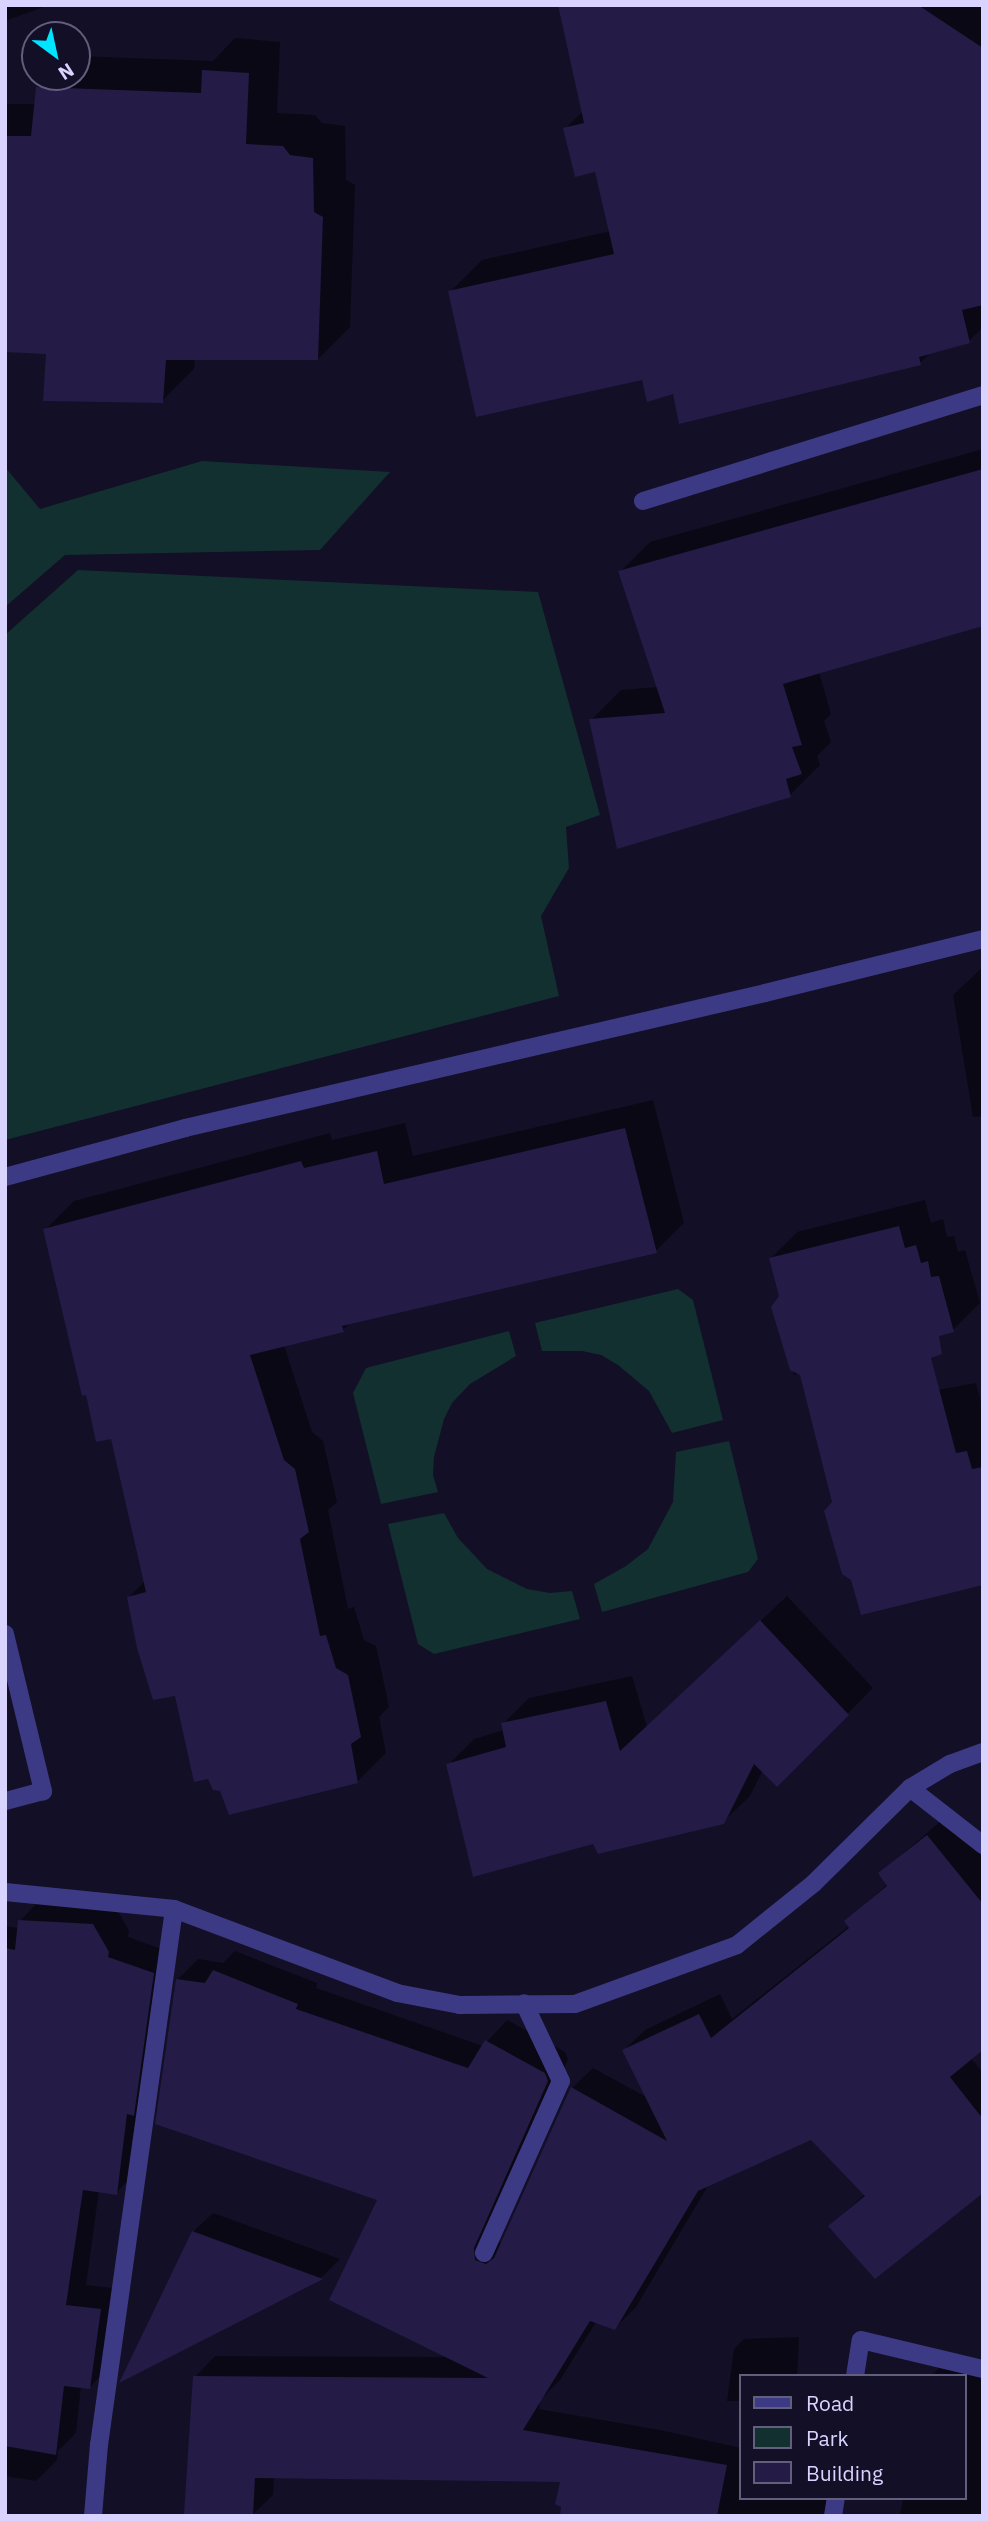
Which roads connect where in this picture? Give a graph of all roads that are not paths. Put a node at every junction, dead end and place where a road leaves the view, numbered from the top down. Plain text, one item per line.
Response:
1 (983, 395) edge
2 (643, 501) dead end
3 (983, 939) edge
4 (5, 1177) edge
5 (5, 1634) edge
6 (983, 1752) edge
7 (910, 1788) junction
8 (5, 1801) edge
9 (983, 1845) edge
10 (5, 1892) edge
11 (174, 1909) junction
12 (524, 2003) junction
13 (484, 2253) dead end
14 (983, 2369) edge
15 (855, 2374) edge
16 (93, 2516) edge

1 - 2 street
3 - 4 street
5 - 8 street
6 - 7 street
7 - 9 street
7 - 12 street
10 - 11 street
11 - 12 street
11 - 16 street
12 - 13 street
14 - 15 street

